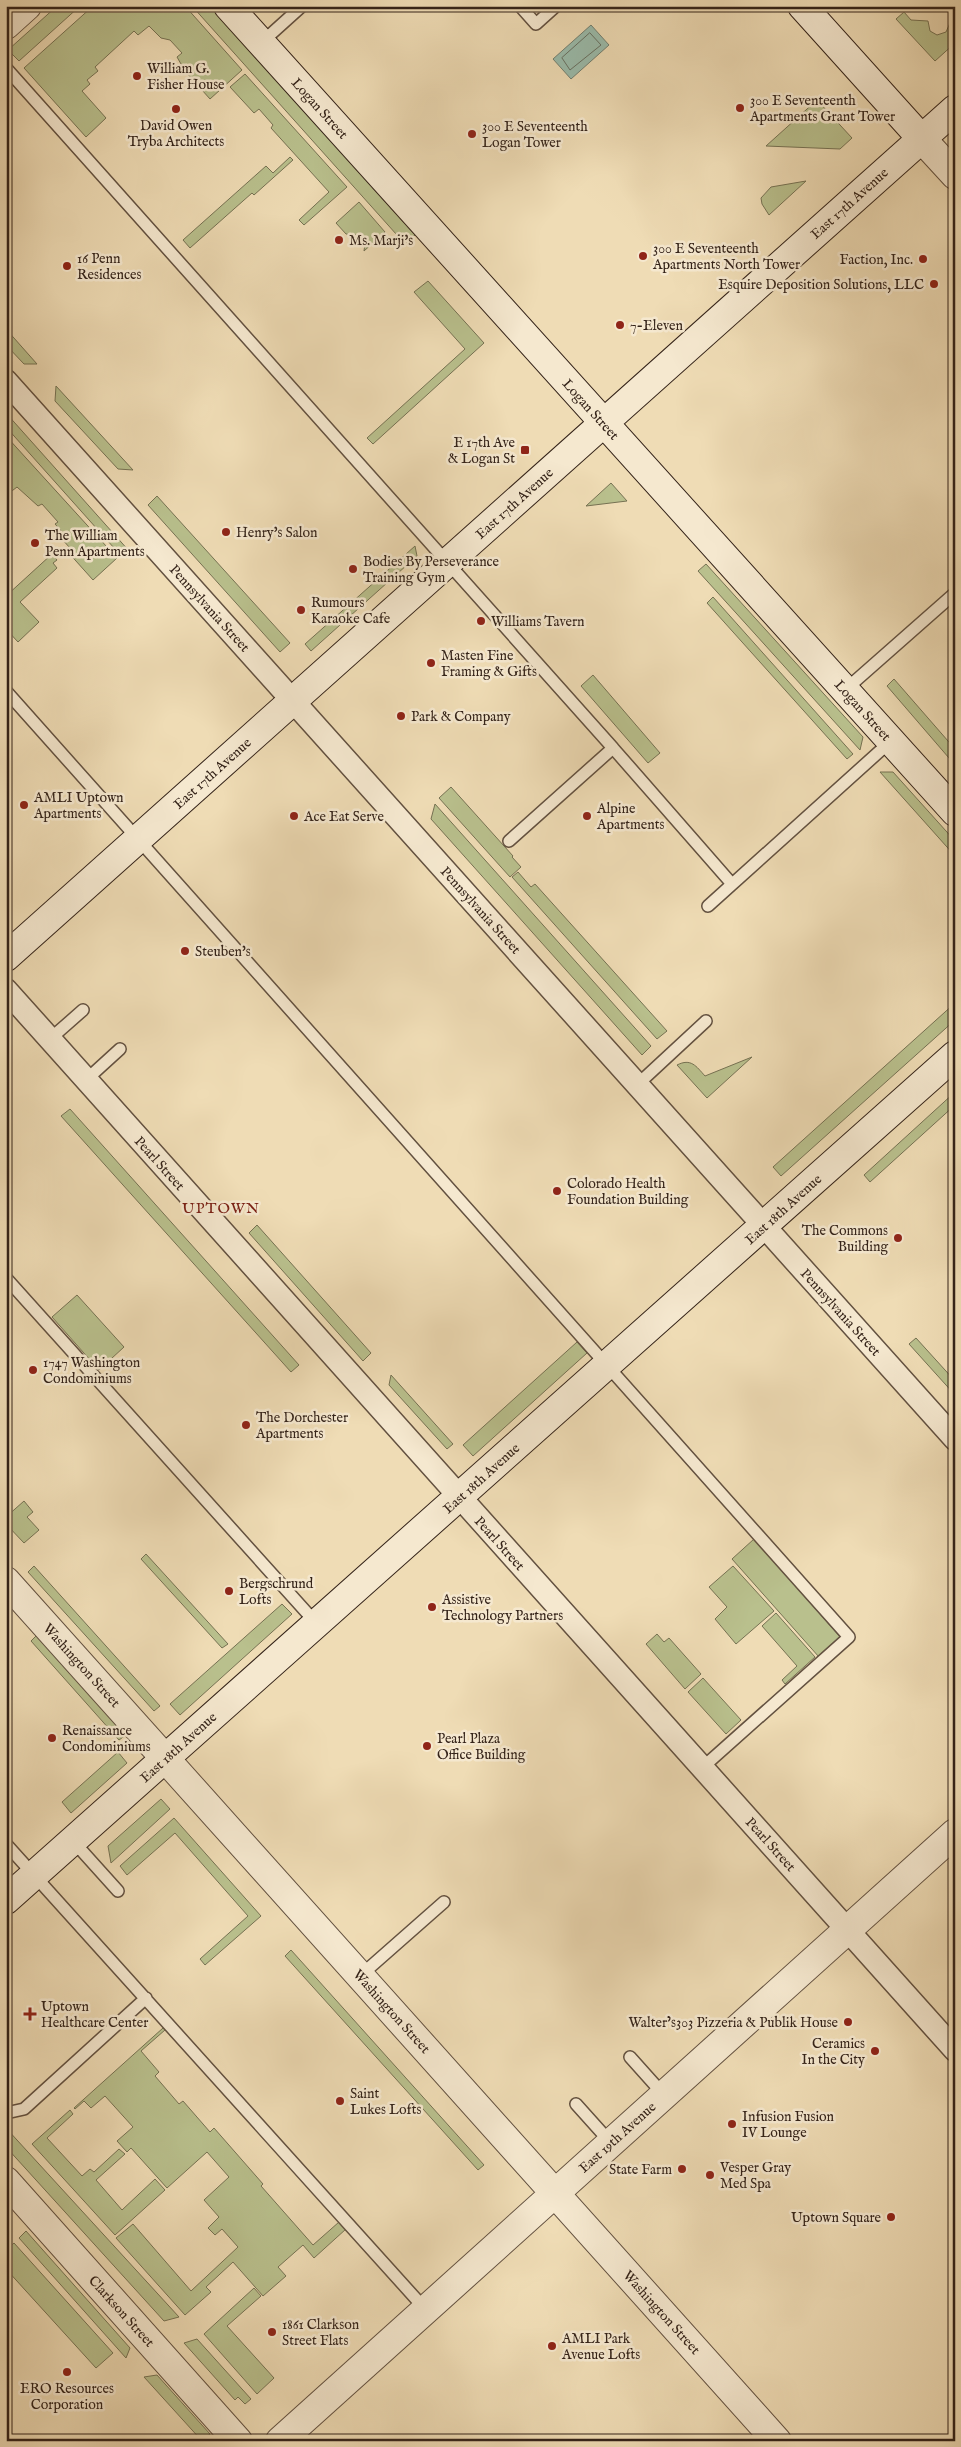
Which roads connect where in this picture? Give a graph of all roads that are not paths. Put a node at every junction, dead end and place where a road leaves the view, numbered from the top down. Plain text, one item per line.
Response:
1 (27, 6) edge
2 (228, 6) edge
3 (302, 6) edge
4 (520, 6) edge
5 (556, 6) edge
6 (802, 6) edge
7 (6, 24) edge
8 (261, 43) junction
9 (6, 68) edge
10 (955, 109) edge
11 (921, 138) junction
12 (955, 175) edge
13 (6, 381) edge
14 (604, 422) junction
15 (448, 562) junction
16 (955, 593) edge
17 (6, 690) edge
18 (845, 690) junction
19 (293, 701) junction
20 (891, 741) junction
21 (614, 748) junction
22 (955, 812) edge
23 (139, 839) junction
24 (509, 840) dead end
25 (732, 884) junction
26 (708, 906) dead end
27 (6, 958) edge
28 (6, 990) edge
29 (83, 1010) dead end
30 (706, 1021) dead end
31 (50, 1039) junction
32 (120, 1049) dead end
33 (955, 1055) edge
34 (86, 1080) junction
35 (637, 1085) junction
36 (764, 1226) junction
37 (6, 1278) edge
38 (608, 1365) junction
39 (955, 1439) edge
40 (459, 1497) junction
41 (6, 1581) edge
42 (316, 1624) junction
43 (166, 1758) junction
44 (702, 1768) junction
45 (955, 1833) edge
46 (73, 1841) junction
47 (6, 1844) edge
48 (35, 1875) junction
49 (118, 1892) dead end
50 (6, 1900) edge
51 (444, 1902) dead end
52 (848, 1930) junction
53 (360, 1976) junction
54 (146, 1998) junction
55 (955, 2050) edge
56 (630, 2057) dead end
57 (664, 2094) junction
58 (576, 2104) dead end
59 (6, 2113) edge
60 (611, 2142) junction
61 (6, 2181) edge
62 (555, 2193) junction
63 (426, 2310) junction
64 (238, 2441) edge
65 (280, 2441) edge
66 (778, 2441) edge

1 - 7 main road
2 - 8 main road, Logan Street
3 - 8 lane
4 - 5 lane
6 - 11 main road
8 - 14 main road, Logan Street
9 - 15 lane
10 - 11 main road, East 17th Avenue
11 - 12 main road
11 - 14 main road, East 17th Avenue
13 - 19 street, Pennsylvania Street
14 - 15 main road, East 17th Avenue
14 - 18 main road, Logan Street
15 - 19 main road, East 17th Avenue
15 - 21 lane
16 - 18 lane
17 - 23 lane
18 - 20 main road, Logan Street
19 - 23 main road, East 17th Avenue
19 - 35 street, Pennsylvania Street
20 - 22 main road, Logan Street
20 - 25 lane
21 - 24 lane
21 - 25 lane
23 - 27 main road, East 17th Avenue
23 - 38 lane
25 - 26 lane
28 - 31 street, Pearl Street
29 - 31 lane
30 - 35 lane
31 - 34 street, Pearl Street
32 - 34 lane
33 - 36 main road, East 18th Avenue
34 - 40 street, Pearl Street
35 - 36 street, Pennsylvania Street
36 - 38 main road, East 18th Avenue
36 - 39 street, Pennsylvania Street
37 - 42 lane
38 - 40 main road, East 18th Avenue
38 - 44 lane
40 - 42 main road, East 18th Avenue
40 - 44 street, Pearl Street
41 - 43 main road, Washington Street
42 - 43 main road, East 18th Avenue
43 - 46 main road, East 18th Avenue
43 - 53 main road, Washington Street
44 - 52 street, Pearl Street
45 - 52 main road, East 19th Avenue
46 - 48 main road, East 18th Avenue
46 - 49 lane
47 - 48 lane
48 - 50 main road, East 18th Avenue
48 - 54 lane
51 - 53 lane
52 - 55 street, Pearl Street
52 - 57 main road, East 19th Avenue
53 - 62 main road, Washington Street
54 - 59 lane
54 - 63 lane
56 - 57 lane
57 - 60 main road, East 19th Avenue
58 - 60 lane
60 - 62 main road, East 19th Avenue
61 - 64 main road, Clarkson Street
62 - 63 main road, East 19th Avenue
62 - 66 main road, Washington Street
63 - 65 main road, East 19th Avenue

